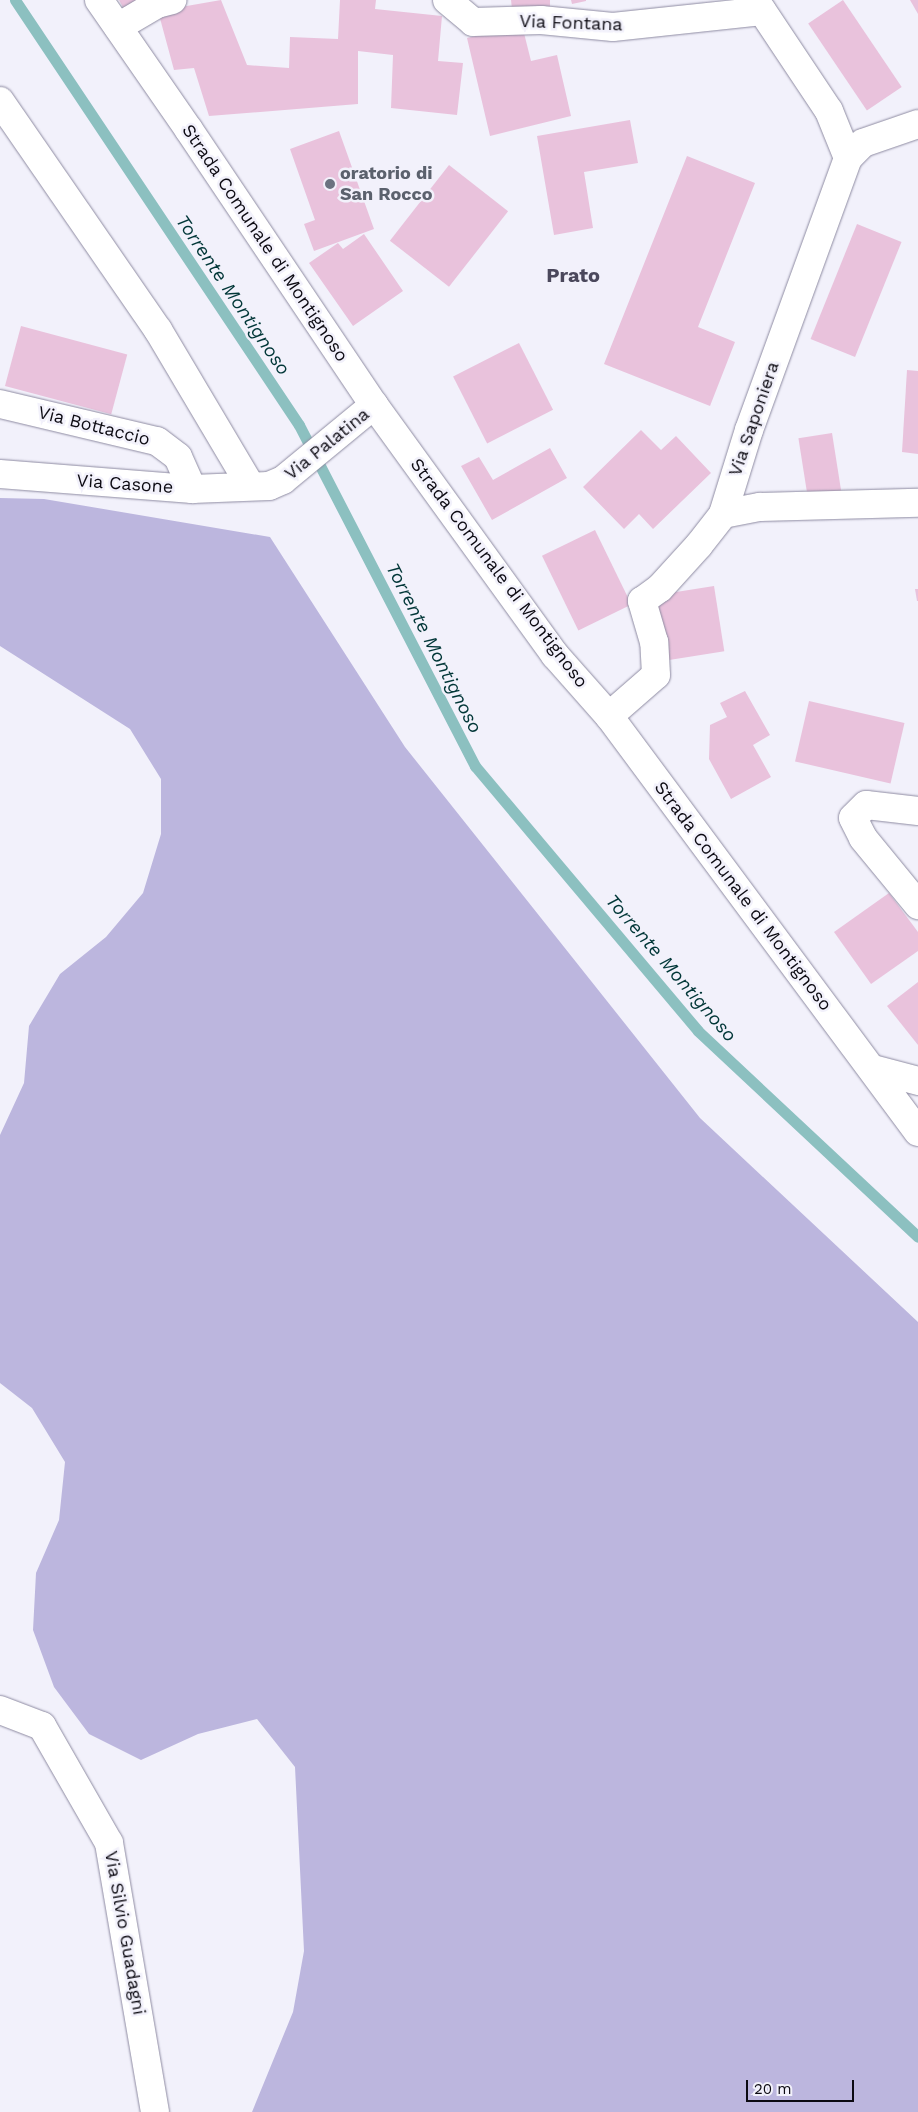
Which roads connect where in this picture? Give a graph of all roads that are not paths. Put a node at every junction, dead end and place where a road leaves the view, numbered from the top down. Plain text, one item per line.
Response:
1 (99, 0) edge
2 (172, 0) edge
3 (447, 0) edge
4 (759, 6) edge
5 (118, 27) junction
6 (0, 101) edge
7 (918, 124) edge
8 (848, 158) junction
9 (0, 404) edge
10 (374, 405) junction
11 (0, 474) edge
12 (250, 485) junction
13 (192, 489) junction
14 (918, 503) edge
15 (723, 514) junction
16 (609, 716) junction
17 (918, 811) edge
18 (918, 905) edge
19 (873, 1069) junction
20 (918, 1081) edge
21 (918, 1132) edge
22 (0, 1710) edge
23 (155, 2112) edge

1 - 5 street, Strada Comunale di Montignoso
2 - 5 street
3 - 4 street, Via Fontana
4 - 8 street
5 - 10 street, Strada Comunale di Montignoso
6 - 12 street
7 - 8 street, Via Saponiera
8 - 15 street, Via Saponiera
9 - 13 street, Via Bottaccio
10 - 12 street, Via Palatina
10 - 16 street, Strada Comunale di Montignoso
11 - 13 street, Via Casone
12 - 13 street, Via Casone
14 - 15 street
15 - 16 street, Via Saponiera
16 - 19 street, Strada Comunale di Montignoso
17 - 18 street
19 - 20 street
19 - 21 street, Strada Comunale di Montignoso
22 - 23 street, Via Silvio Guadagni

